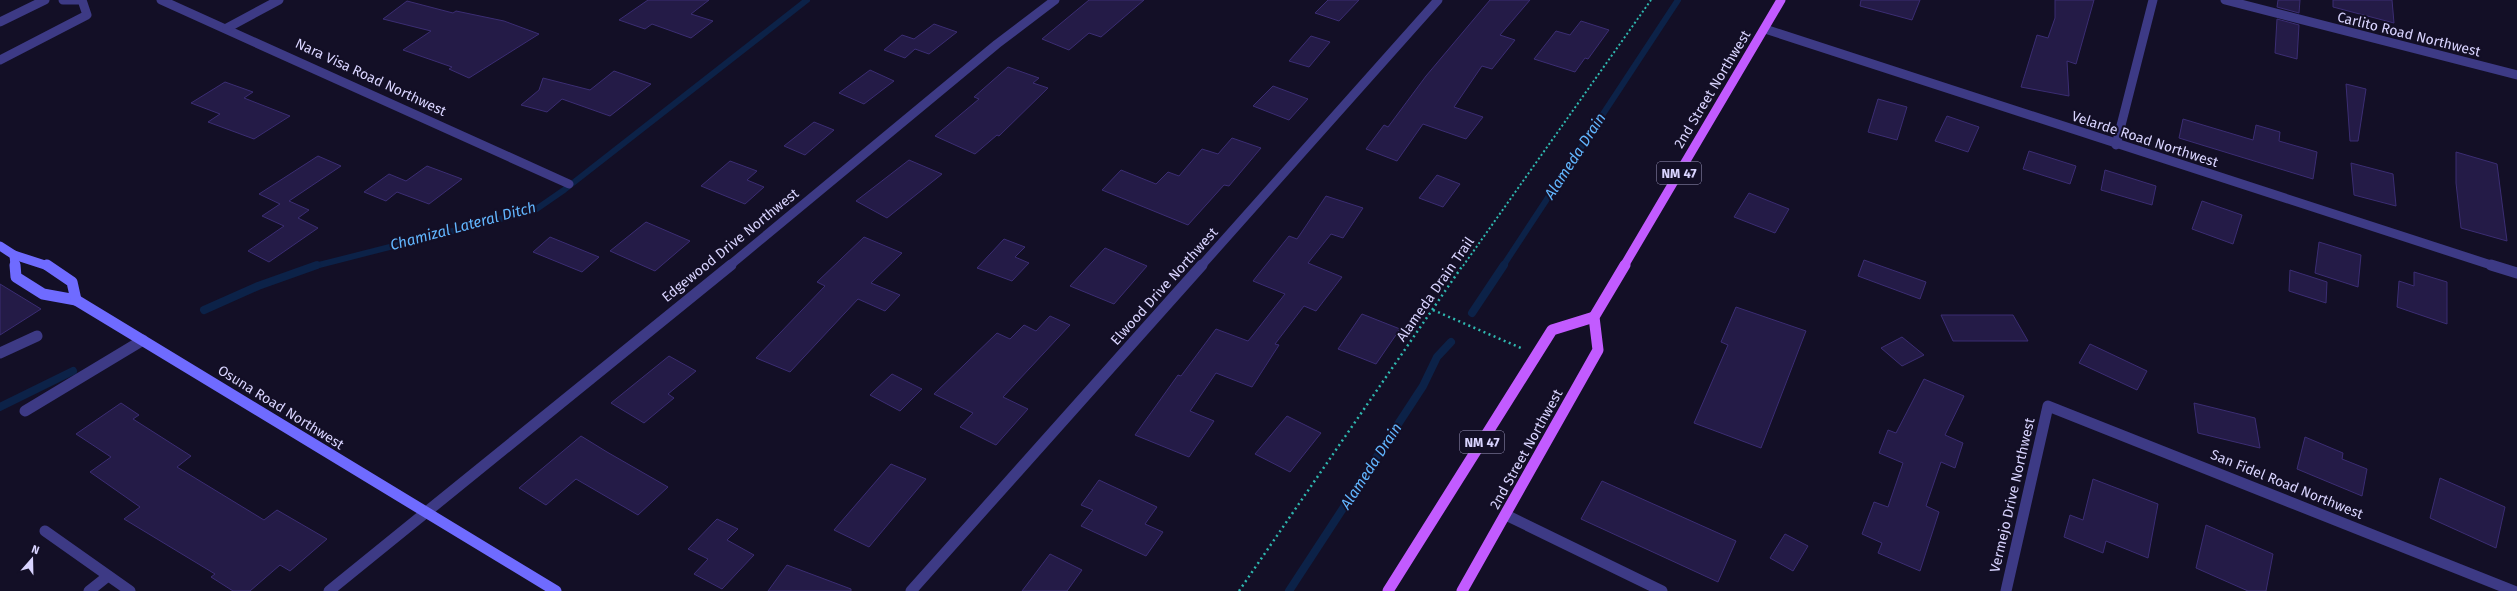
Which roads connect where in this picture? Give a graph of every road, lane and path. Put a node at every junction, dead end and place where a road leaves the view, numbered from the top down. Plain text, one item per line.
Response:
1 (45, 0) edge
2 (63, 0) edge
3 (83, 0) edge
4 (161, 0) edge
5 (278, 0) edge
6 (1055, 0) edge
7 (1438, 0) edge
8 (1651, 0) edge
9 (1780, 0) edge
10 (2153, 0) edge
11 (2225, 0) edge
12 (0, 22) edge
13 (227, 28) junction
14 (1765, 29) junction
15 (0, 60) edge
16 (2517, 75) edge
17 (2116, 145) junction
18 (569, 184) dead end
19 (0, 246) edge
20 (14, 255) junction
21 (2517, 273) edge
22 (76, 300) junction
23 (1433, 310) junction
24 (1594, 317) junction
25 (37, 336) dead end
26 (143, 340) junction
27 (0, 353) edge
28 (1537, 354) junction
29 (2048, 406) joint
30 (25, 411) dead end
31 (423, 512) junction
32 (1506, 515) junction
33 (45, 531) dead end
34 (108, 576) junction
35 (88, 591) edge
36 (130, 591) edge
37 (329, 591) edge
38 (556, 591) edge
39 (911, 591) edge
40 (1238, 591) edge
41 (1388, 591) edge
42 (1462, 591) edge
43 (1662, 591) edge
44 (2006, 591) edge
45 (2514, 591) edge

1 - 12 street
2 - 3 street
3 - 15 street
4 - 13 street, Nara Visa Road Northwest
5 - 13 street
6 - 31 street, Edgewood Drive Northwest
7 - 39 street, Elwood Drive Northwest
8 - 23 path, Alameda Drain Trail
9 - 14 main road, 2nd Street Northwest / NM 47
10 - 17 street
11 - 16 street, Carlito Road Northwest
13 - 18 street, Nara Visa Road Northwest
14 - 17 street, Velarde Road Northwest
14 - 24 main road, 2nd Street Northwest / NM 47
17 - 21 street, Velarde Road Northwest
19 - 20 main road
20 - 22 main road
20 - 22 main road
22 - 26 main road, Osuna Road Northwest
23 - 28 path
23 - 40 path, Alameda Drain Trail
24 - 28 main road, NM 47
24 - 32 main road, 2nd Street Northwest
25 - 27 street
26 - 30 street
26 - 31 main road, Osuna Road Northwest
28 - 41 main road, NM 47
29 - 44 street, Vermejo Drive Northwest
29 - 45 street, San Fidel Road Northwest
31 - 37 street, Edgewood Drive Northwest
31 - 38 main road, Osuna Road Northwest
32 - 42 main road, 2nd Street Northwest
32 - 43 street
33 - 34 street
34 - 35 street
34 - 36 street

